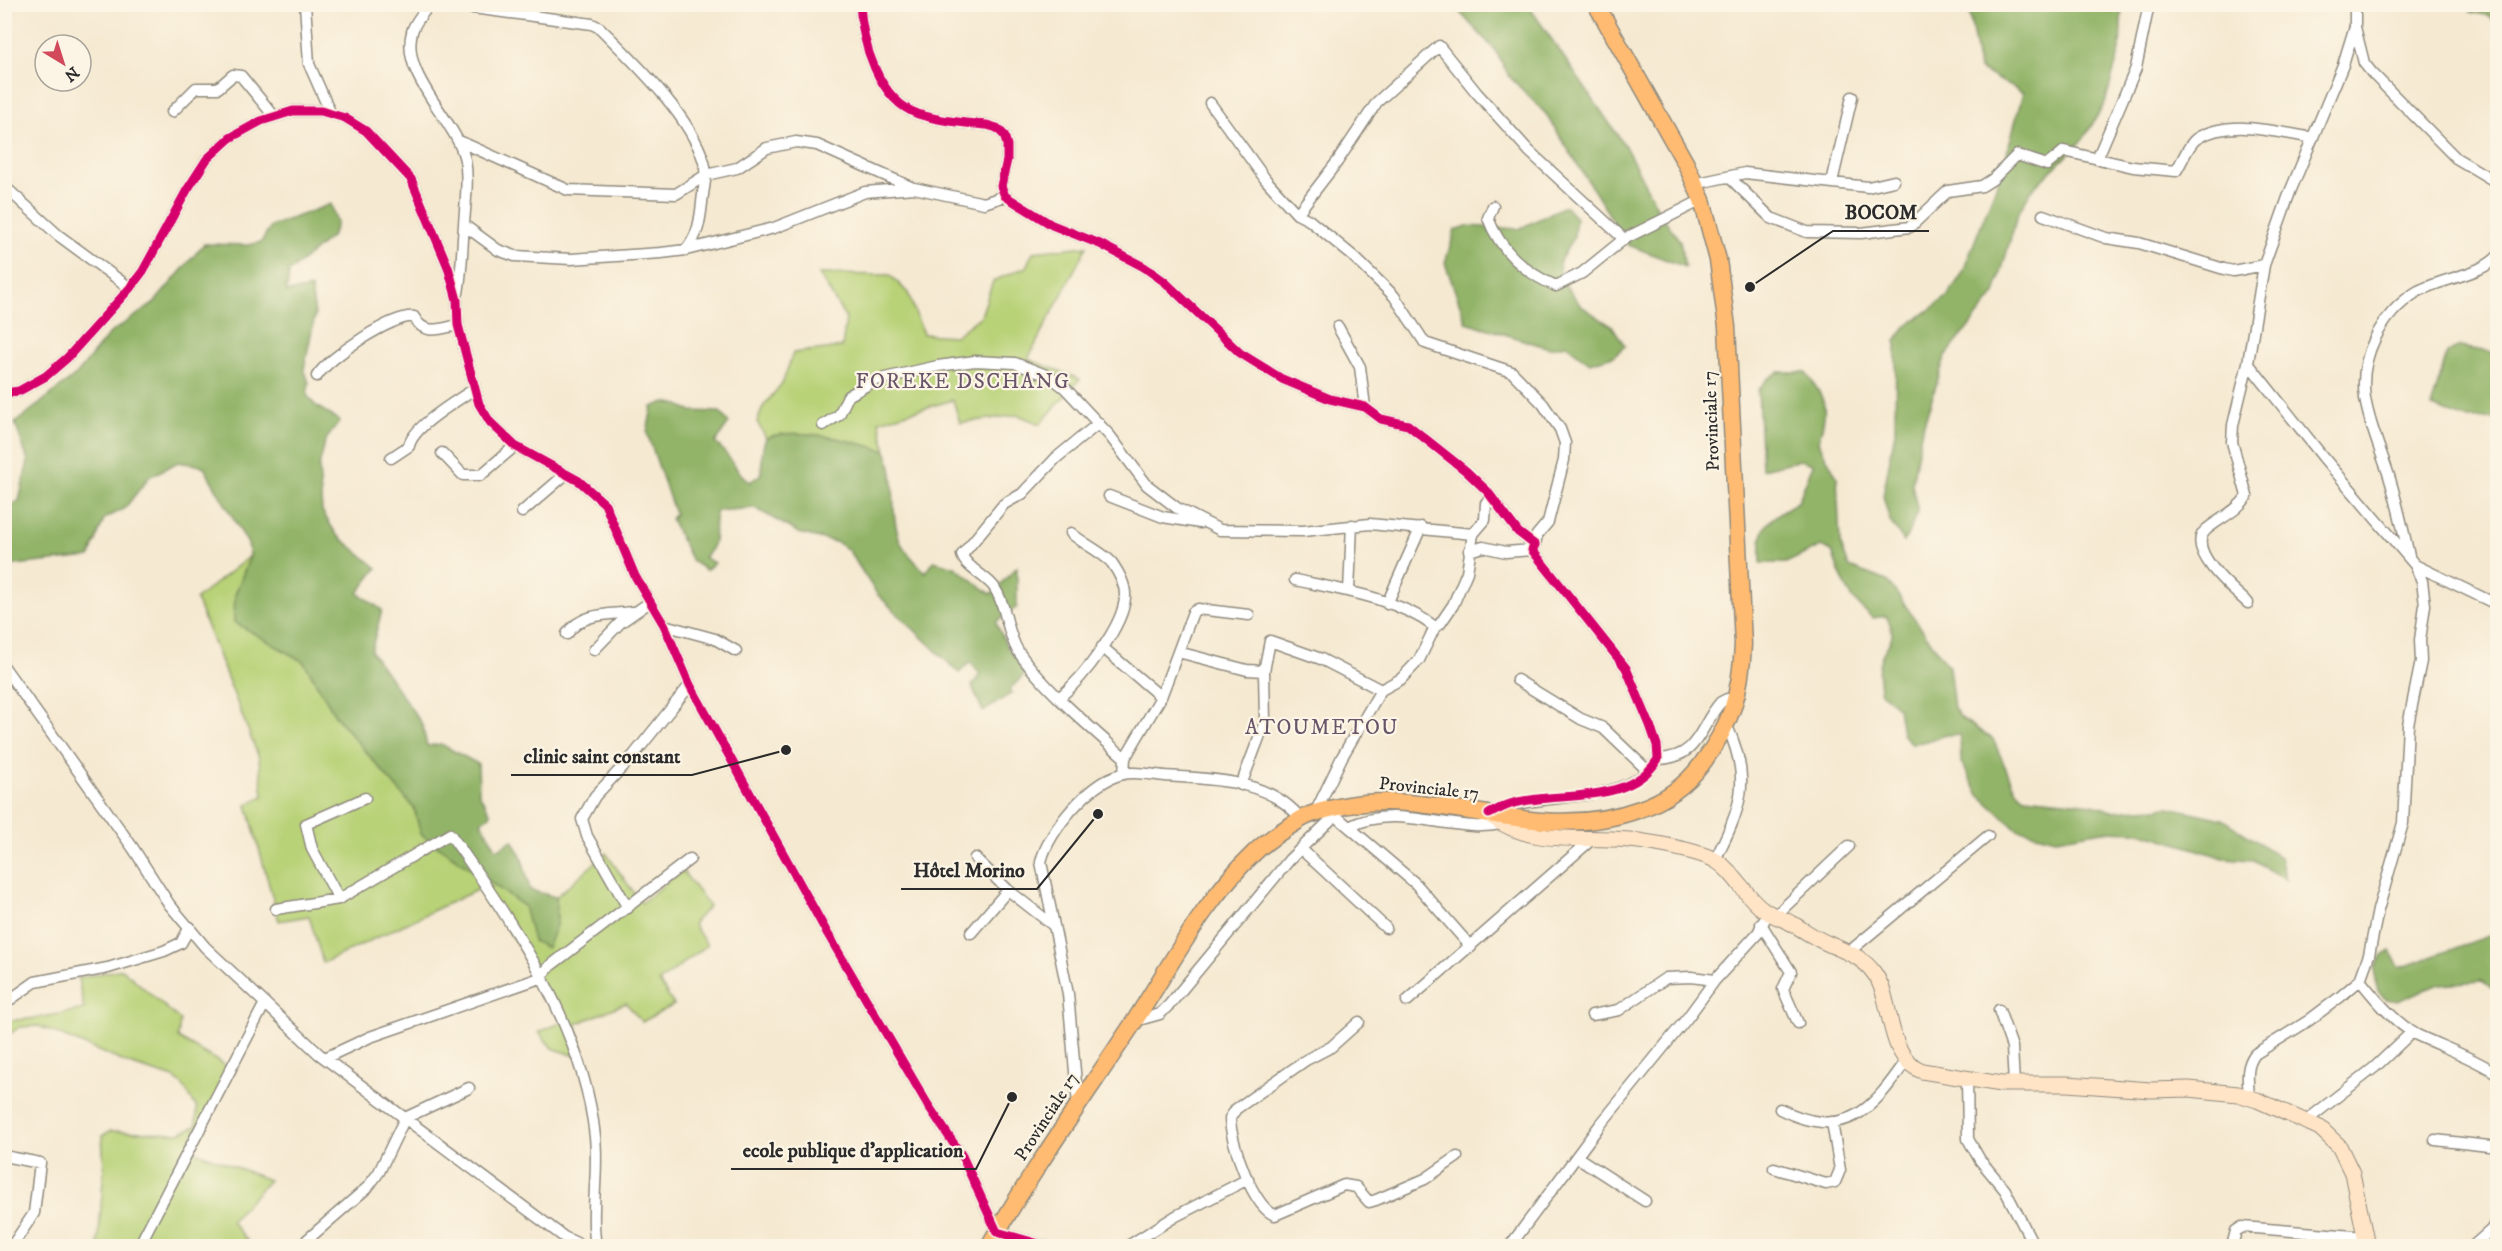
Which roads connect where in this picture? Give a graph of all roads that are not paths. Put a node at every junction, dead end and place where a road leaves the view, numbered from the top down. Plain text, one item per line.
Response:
1 (305, 4) edge
2 (860, 4) edge
3 (1596, 4) edge
4 (2149, 4) edge
5 (2355, 4) edge
6 (429, 5) edge
7 (2355, 26) junction
8 (2364, 63) junction
9 (2343, 65) junction
10 (1852, 97) dead end
11 (1210, 103) dead end
12 (172, 112) dead end
13 (331, 114) junction
14 (274, 116) junction
15 (2313, 138) junction
16 (459, 141) junction
17 (2097, 159) junction
18 (706, 175) junction
19 (1729, 177) junction
20 (1832, 182) junction
21 (1893, 182) dead end
22 (2498, 183) edge
23 (1694, 184) junction
24 (4, 186) edge
25 (914, 188) junction
26 (1005, 196) junction
27 (1702, 200) junction
28 (1493, 206) dead end
29 (1297, 214) junction
30 (2043, 214) dead end
31 (464, 225) junction
32 (1624, 239) junction
33 (686, 250) junction
34 (2498, 256) edge
35 (2264, 266) junction
36 (130, 288) junction
37 (457, 300) junction
38 (458, 325) junction
39 (1338, 327) dead end
40 (2248, 363) junction
41 (317, 376) dead end
42 (474, 389) junction
43 (4, 393) edge
44 (1365, 407) junction
45 (1099, 423) junction
46 (823, 425) dead end
47 (515, 446) junction
48 (442, 453) dead end
49 (391, 458) dead end
50 (566, 474) junction
51 (1110, 496) dead end
52 (1493, 499) junction
53 (522, 512) dead end
54 (1204, 523) junction
55 (1352, 525) junction
56 (1421, 527) junction
57 (1071, 533) dead end
58 (1473, 534) junction
59 (1533, 548) junction
60 (1469, 551) junction
61 (2413, 562) junction
62 (1296, 580) dead end
63 (1349, 591) junction
64 (651, 602) junction
65 (2248, 603) dead end
66 (1387, 604) junction
67 (2498, 605) edge
68 (633, 612) junction
69 (1249, 615) dead end
70 (664, 625) junction
71 (1435, 627) junction
72 (567, 634) dead end
73 (1102, 647) junction
74 (594, 650) dead end
75 (736, 651) dead end
76 (1178, 652) junction
77 (4, 667) edge
78 (1264, 671) junction
79 (1516, 680) dead end
80 (690, 685) junction
81 (1381, 690) junction
82 (1060, 697) junction
83 (1161, 697) junction
84 (1736, 700) junction
85 (1727, 726) junction
86 (1125, 758) junction
87 (1658, 759) junction
88 (1648, 771) junction
89 (1124, 774) junction
90 (1241, 785) junction
91 (365, 798) dead end
92 (1341, 810) junction
93 (1308, 816) junction
94 (1494, 818) junction
95 (1349, 827) junction
96 (1988, 836) dead end
97 (1591, 840) junction
98 (1849, 846) dead end
99 (1301, 849) junction
100 (975, 858) dead end
101 (690, 859) dead end
102 (1714, 860) junction
103 (1008, 890) junction
104 (339, 899) junction
105 (628, 908) junction
106 (276, 909) dead end
107 (1768, 918) junction
108 (1054, 926) junction
109 (190, 927) junction
110 (1386, 928) dead end
111 (971, 933) dead end
112 (1471, 946) junction
113 (1850, 951) junction
114 (540, 978) junction
115 (1715, 980) junction
116 (2360, 980) junction
117 (1407, 1001) dead end
118 (265, 1003) junction
119 (4, 1004) edge
120 (1999, 1010) dead end
121 (1592, 1015) dead end
122 (1135, 1021) junction
123 (1359, 1022) dead end
124 (1798, 1023) dead end
125 (2412, 1032) junction
126 (325, 1058) junction
127 (1906, 1061) junction
128 (2498, 1074) edge
129 (1967, 1080) junction
130 (2014, 1084) junction
131 (470, 1088) dead end
132 (2249, 1097) junction
133 (1078, 1105) junction
134 (1780, 1109) dead end
135 (405, 1118) junction
136 (2306, 1121) junction
137 (1832, 1122) junction
138 (2435, 1140) dead end
139 (2498, 1147) edge
140 (1457, 1157) dead end
141 (1577, 1157) junction
142 (4, 1158) edge
143 (1774, 1168) dead end
144 (1248, 1179) junction
145 (1645, 1201) dead end
146 (2498, 1220) edge
147 (993, 1239) edge
148 (307, 1240) dead end
149 (2366, 1242) edge
150 (12, 1246) edge
151 (139, 1246) edge
152 (583, 1246) edge
153 (596, 1246) edge
154 (1046, 1246) edge
155 (1128, 1246) edge
156 (1510, 1246) edge
157 (2034, 1246) edge
158 (2232, 1246) edge
159 (2472, 1246) edge

1 - 13 street
2 - 26 street
3 - 23 main road, Provinciale 17
4 - 17 street
5 - 7 street
6 - 16 street
6 - 18 street
7 - 8 street
7 - 9 street
8 - 9 street
8 - 22 street
9 - 15 street
10 - 20 street
11 - 29 street
12 - 14 street
13 - 14 street
13 - 37 street
14 - 36 street
15 - 17 street
15 - 35 street
16 - 18 street
16 - 31 street
17 - 19 street
18 - 25 street
18 - 33 street
19 - 20 street
19 - 23 street
20 - 21 street
23 - 27 main road, Provinciale 17
24 - 36 street
25 - 26 street
25 - 33 street
26 - 44 street
27 - 32 street
27 - 84 main road, Provinciale 17
28 - 32 street
29 - 32 street
29 - 59 street
30 - 35 street
31 - 33 street
31 - 37 street
34 - 61 street
35 - 40 street
36 - 43 street
37 - 38 street
38 - 41 street
38 - 42 street
39 - 44 street
40 - 61 street
40 - 65 street
42 - 47 street
42 - 49 street
44 - 52 street
45 - 46 street
45 - 54 street
45 - 82 street
47 - 48 street
47 - 50 street
50 - 53 street
50 - 64 street
51 - 54 street
52 - 58 street
52 - 59 street
54 - 55 street
55 - 56 street
55 - 63 street
56 - 58 street
56 - 66 street
57 - 73 street
58 - 60 street
59 - 60 street
59 - 87 street
60 - 71 street
61 - 67 street
61 - 116 street
62 - 63 street
63 - 66 street
64 - 68 street
64 - 70 street
66 - 71 street
68 - 72 street
68 - 74 street
69 - 76 street
70 - 75 street
70 - 80 street
71 - 81 street
73 - 82 street
73 - 83 street
76 - 78 street
76 - 83 street
77 - 109 street
78 - 81 street
78 - 90 street
79 - 88 street
80 - 105 street
80 - 147 street
81 - 93 street
82 - 86 street
83 - 86 street
84 - 85 main road, Provinciale 17
84 - 87 street
85 - 94 main road, Provinciale 17
85 - 102 street
86 - 89 street
87 - 88 street
88 - 94 street
89 - 90 street
89 - 108 street
90 - 93 street
91 - 104 street
92 - 93 main road, Provinciale 17
92 - 94 main road, Provinciale 17
92 - 95 street
92 - 99 street
93 - 122 main road, Provinciale 17
94 - 95 street
94 - 97 street
95 - 112 street
96 - 113 street
97 - 102 street
97 - 112 street
98 - 107 street
99 - 110 street
99 - 122 street
100 - 103 street
101 - 105 street
102 - 107 street
103 - 108 street
103 - 111 street
104 - 106 street
104 - 114 street
105 - 114 street
107 - 113 street
107 - 115 street
107 - 124 street
108 - 133 street
109 - 118 street
109 - 119 street
112 - 117 street
113 - 127 street
114 - 126 street
114 - 153 street
115 - 121 street
115 - 141 street
116 - 125 street
116 - 132 street
118 - 126 street
118 - 151 street
120 - 130 street
122 - 133 main road, Provinciale 17
123 - 144 street
125 - 128 street
125 - 136 street
126 - 135 street
127 - 129 street
127 - 137 street
129 - 130 street
129 - 157 street
130 - 132 street
131 - 135 street
132 - 136 street
133 - 147 main road, Provinciale 17
134 - 137 street
135 - 148 street
135 - 152 street
136 - 149 street
137 - 143 street
138 - 139 street
140 - 144 street
141 - 145 street
141 - 156 street
142 - 150 street
144 - 155 street
146 - 159 street
147 - 154 street
149 - 158 street

